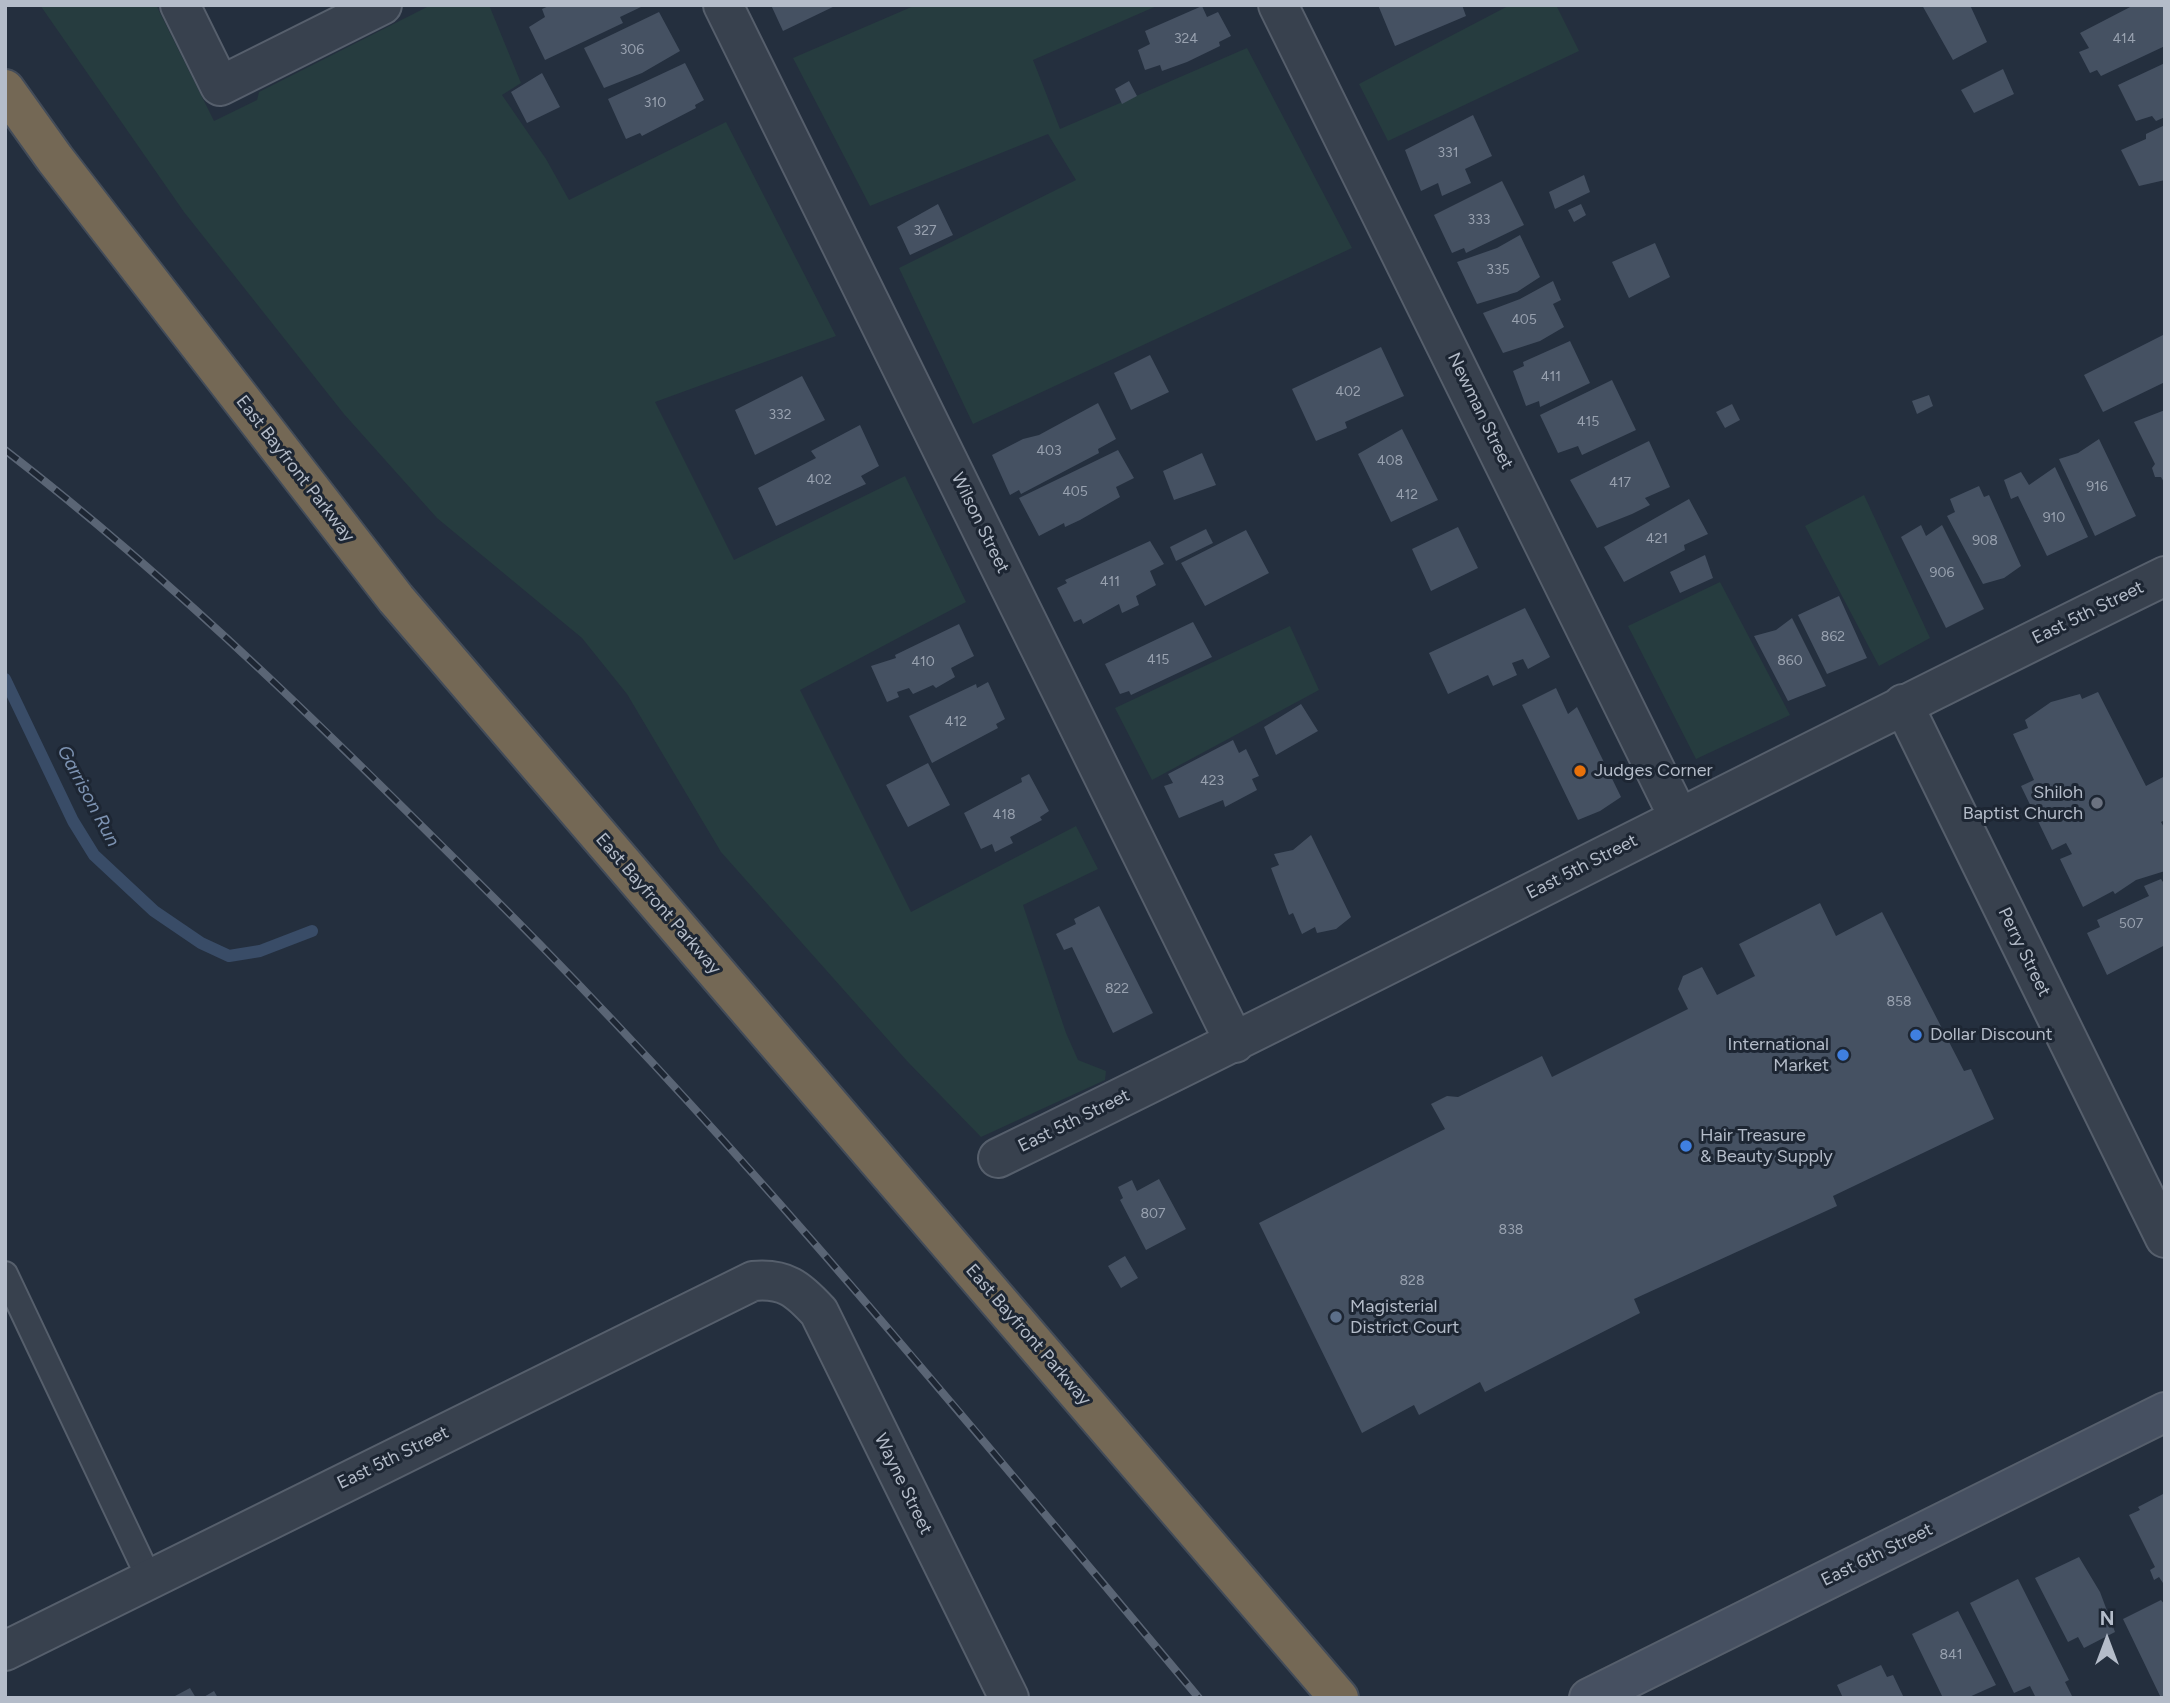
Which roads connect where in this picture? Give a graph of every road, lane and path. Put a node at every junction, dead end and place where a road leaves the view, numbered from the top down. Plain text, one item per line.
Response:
1 (180, 5) edge
2 (382, 5) edge
3 (723, 5) edge
4 (1278, 5) edge
5 (5, 89) edge
6 (2165, 576) edge
7 (1903, 704) junction
8 (1679, 818) junction
9 (1235, 1043) junction
10 (998, 1158) dead end
11 (2165, 1238) edge
12 (5, 1274) edge
13 (784, 1282) joint
14 (2165, 1412) edge
15 (149, 1578) junction
16 (5, 1651) edge
17 (1009, 1698) edge
18 (1339, 1698) edge
19 (1589, 1698) edge

1 - 2 street
3 - 9 street, Wilson Street
4 - 8 street, Newman Street
5 - 18 highway, East Bayfront Parkway
6 - 7 street, East 5th Street
7 - 8 street, East 5th Street
7 - 11 street, Perry Street
8 - 9 street, East 5th Street
9 - 10 street, East 5th Street
12 - 15 lane
13 - 15 street, East 5th Street
13 - 17 street, Wayne Street
14 - 19 main road, East 6th Street
15 - 16 street, East 5th Street

